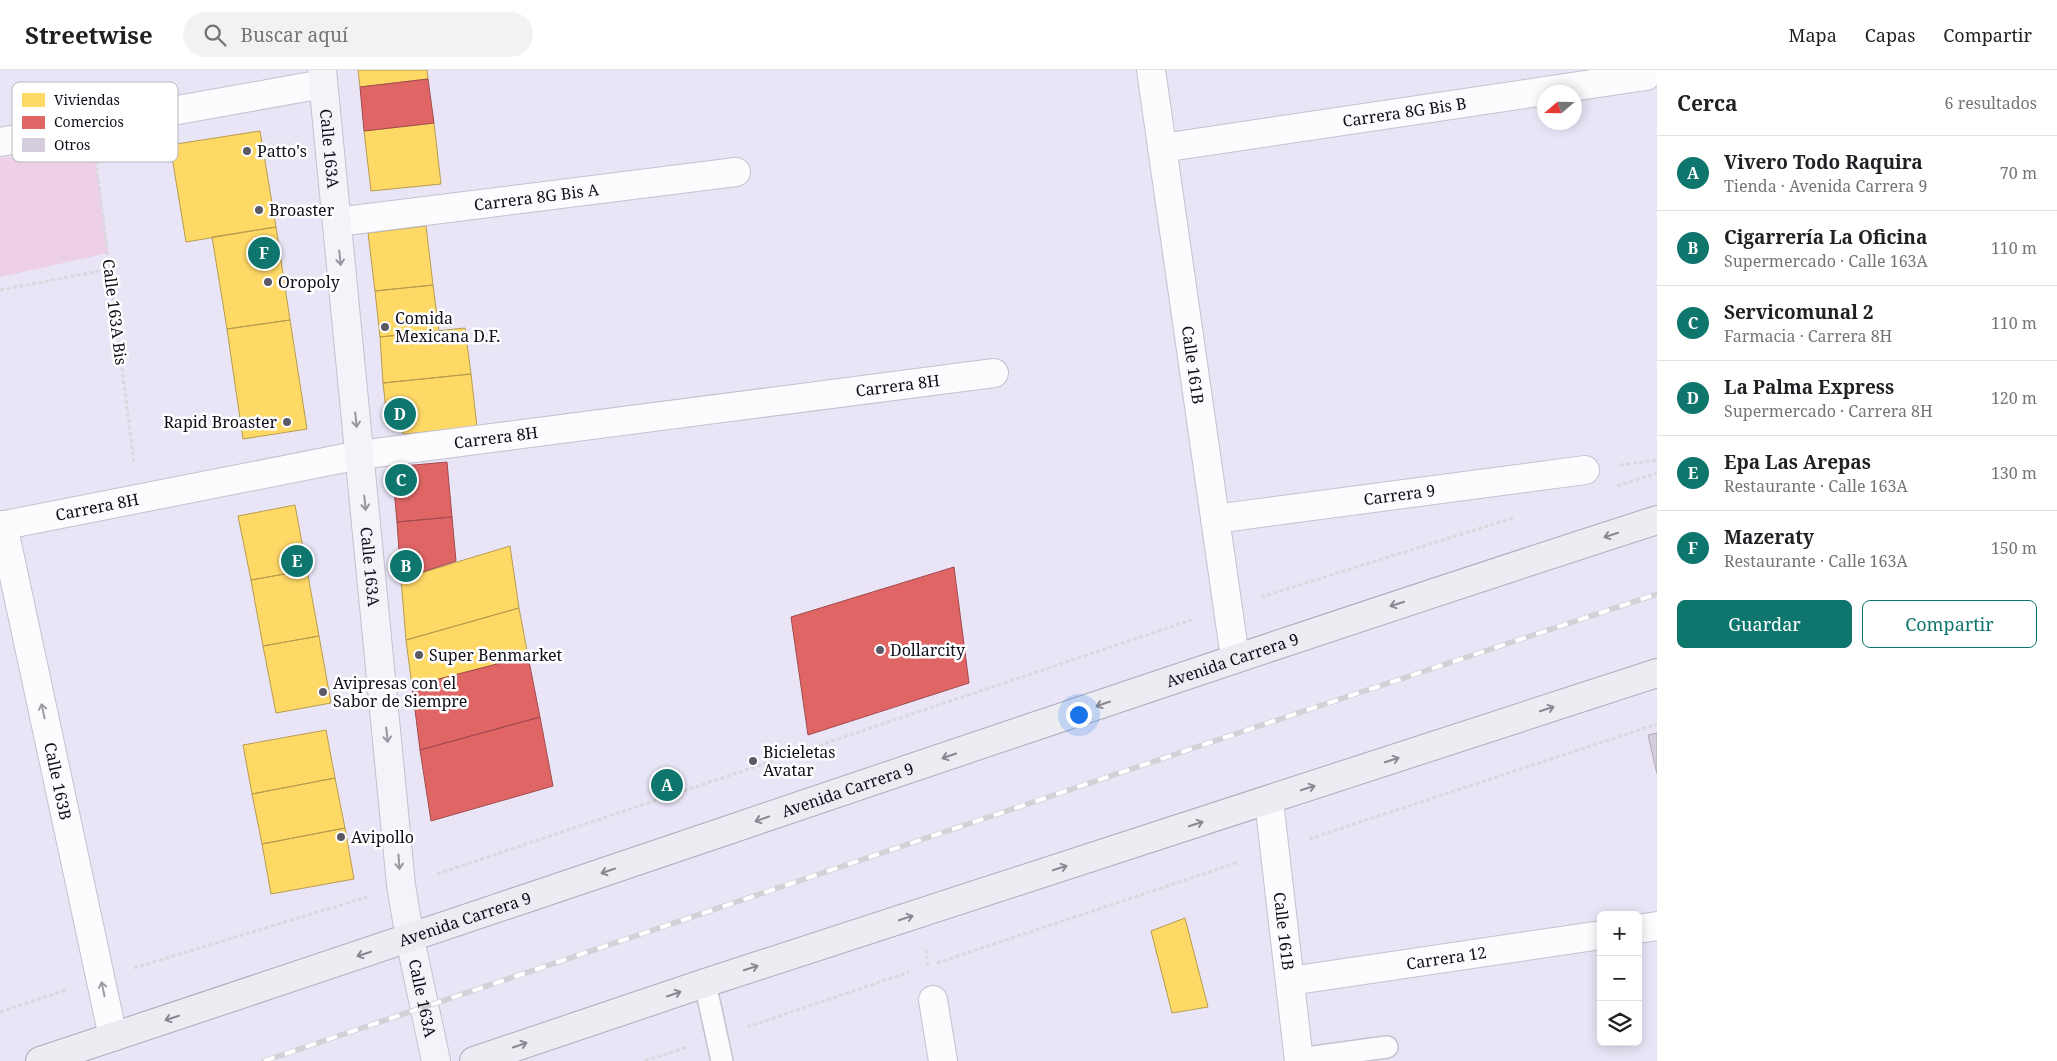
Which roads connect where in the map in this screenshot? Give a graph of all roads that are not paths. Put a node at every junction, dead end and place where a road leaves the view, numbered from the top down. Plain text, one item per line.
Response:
1 (1152, 70) edge
2 (1646, 76) dead end
3 (322, 77) edge
4 (178, 108) edge
5 (1162, 148) junction
6 (736, 172) dead end
7 (337, 222) junction
8 (994, 373) dead end
9 (360, 455) junction
10 (1585, 470) dead end
11 (1215, 519) junction
12 (1657, 520) edge
13 (2, 525) edge
14 (1235, 658) junction
15 (1657, 673) edge
16 (1269, 801) junction
17 (1657, 926) edge
18 (1642, 928) edge
19 (1597, 936) edge
20 (410, 938) junction
21 (1290, 981) junction
22 (705, 983) junction
23 (933, 1000) dead end
24 (113, 1037) junction
25 (1387, 1047) dead end
26 (1293, 1060) edge
27 (40, 1061) edge
28 (436, 1061) edge
29 (474, 1061) edge
30 (722, 1061) edge
31 (943, 1061) edge

1 - 5 street, Calle 161B
2 - 5 street, Carrera 8G Bis B
3 - 4 street
3 - 7 main road, Calle 163A
5 - 11 street, Calle 161B
6 - 7 street, Carrera 8G Bis A
7 -> 9 main road, Calle 163A
8 - 9 street, Carrera 8H
9 - 13 street, Carrera 8H
9 -> 20 main road, Calle 163A
10 - 11 street, Carrera 9
11 - 14 street, Calle 161B
12 -> 14 main road, Avenida Carrera 9
24 -> 13 street, Calle 163B
14 -> 20 main road, Avenida Carrera 9
16 -> 15 main road
16 - 21 street, Calle 161B
22 -> 16 main road
17 - 18 street
19 - 21 street, Carrera 12
20 -> 24 main road, Avenida Carrera 9
20 - 28 main road, Calle 163A
21 - 26 street, Calle 161B
29 -> 22 main road
22 - 30 lane
23 - 31 street
24 - 27 main road, Avenida Carrera 9
25 - 26 lane

